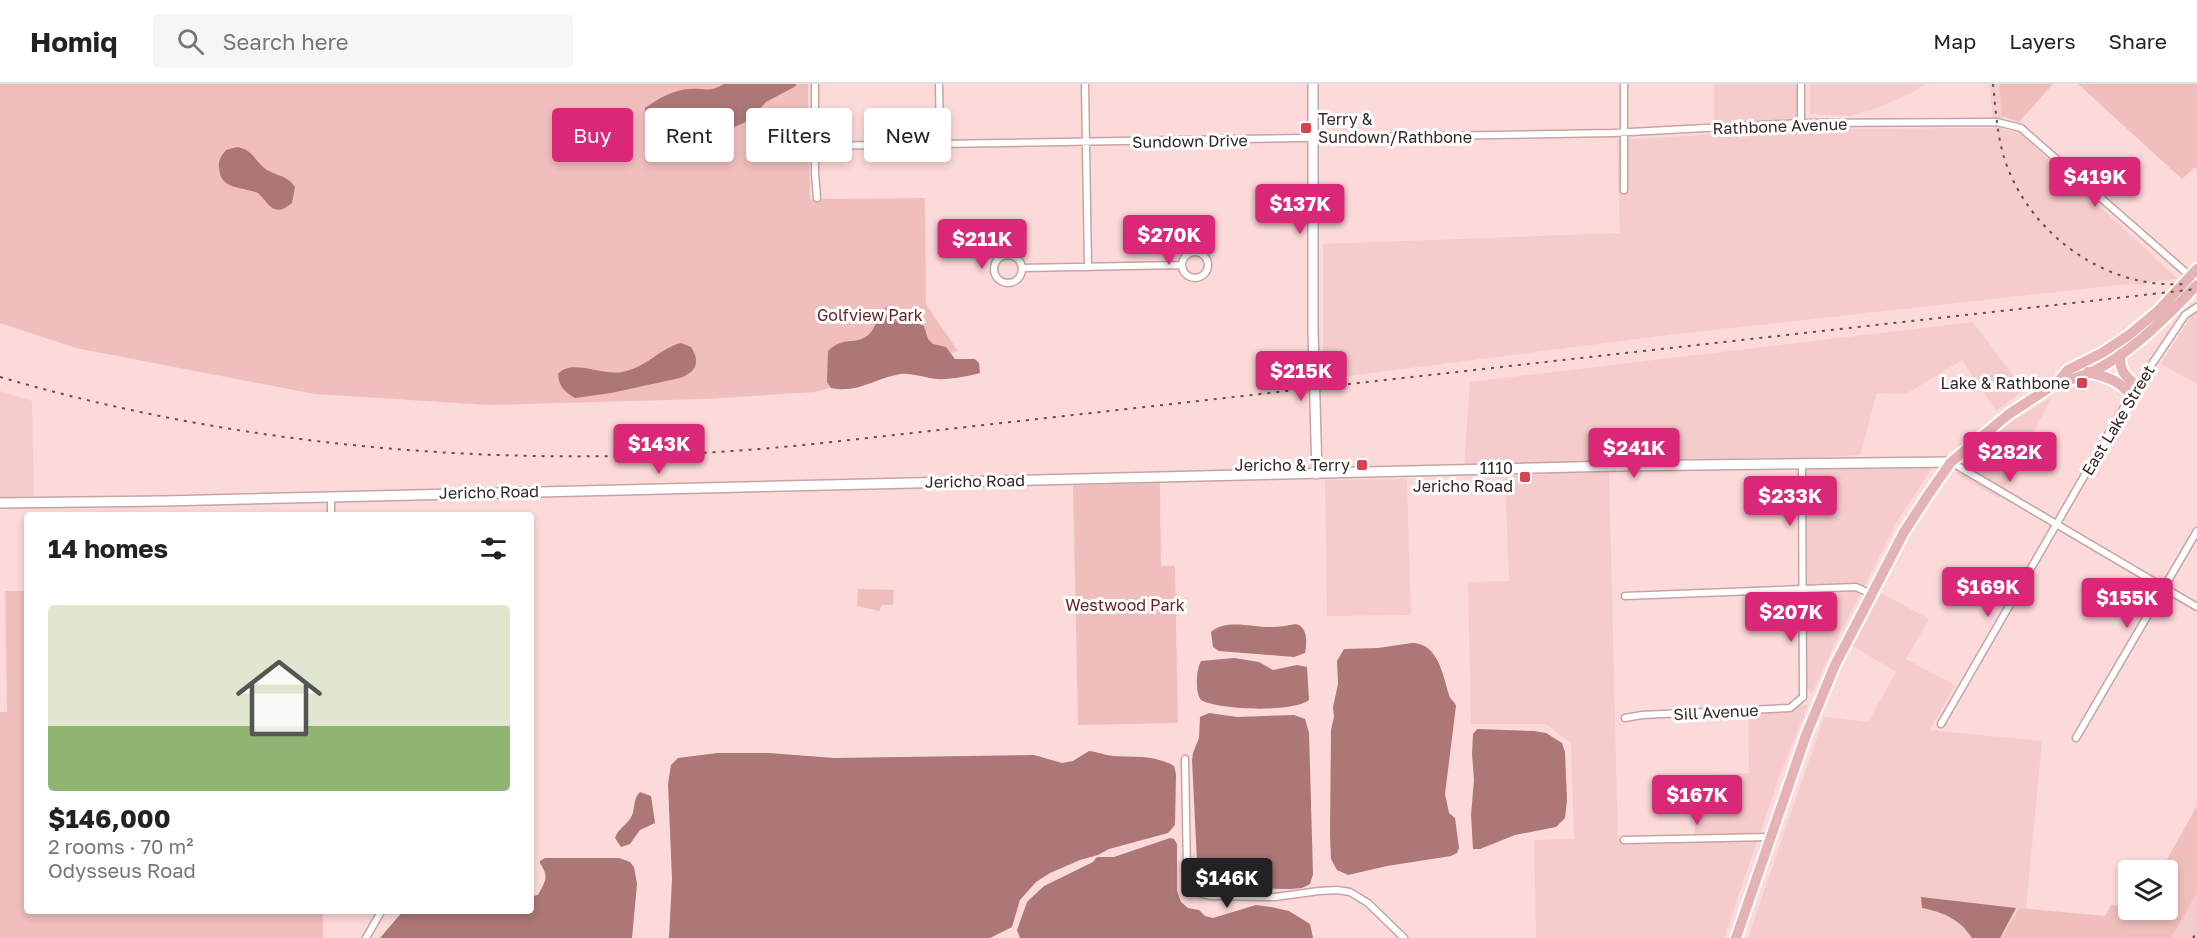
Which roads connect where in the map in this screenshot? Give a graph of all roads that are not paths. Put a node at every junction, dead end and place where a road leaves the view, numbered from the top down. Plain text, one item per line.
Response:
1 (815, 84) edge
2 (939, 84) edge
3 (1085, 84) edge
4 (1313, 84) edge
5 (1624, 84) edge
6 (1801, 84) edge
7 (815, 108) edge
8 (939, 108) edge
9 (1801, 123) junction
10 (1624, 133) junction
11 (1314, 139) junction
12 (1085, 142) junction
13 (951, 144) edge
14 (816, 162) edge
15 (1624, 190) dead end
16 (817, 198) dead end
17 (1181, 266) junction
18 (1088, 267) junction
19 (1022, 268) junction
20 (2195, 277) edge
21 (2195, 308) edge
22 (2121, 354) junction
23 (2088, 372) junction
24 (2058, 381) junction
25 (2134, 391) junction
26 (1950, 462) junction
27 (1802, 465) junction
28 (1317, 474) junction
29 (331, 496) junction
30 (0, 503) edge
31 (332, 512) edge
32 (2056, 525) junction
33 (2197, 531) edge
34 (1802, 589) junction
35 (2164, 589) junction
36 (1870, 594) junction
37 (1625, 596) dead end
38 (2197, 607) edge
39 (1803, 697) junction
40 (1819, 706) junction
41 (1625, 718) dead end
42 (1941, 724) dead end
43 (2076, 738) dead end
44 (1185, 759) dead end
45 (1770, 837) junction
46 (1624, 840) dead end
47 (380, 914) edge
48 (366, 938) edge
49 (1404, 938) edge
50 (1736, 938) edge

1 - 7 street
2 - 8 street
3 - 12 street
4 - 11 main road
5 - 10 street
6 - 9 street
9 - 10 street, Rathbone Avenue
9 - 20 street, Rathbone Avenue
10 - 11 street, Rathbone Avenue
10 - 15 street
11 - 12 street, Sundown Drive
11 - 28 main road
12 - 13 street, Sundown Drive
12 - 18 street
14 - 16 street
17 - 17 street
17 - 18 street
18 - 19 street
19 - 19 street
20 - 22 main road
20 - 24 main road
21 - 25 street, East Lake Street
22 - 23 main road
22 - 25 main road
23 - 24 main road
23 - 25 main road
24 - 26 main road
25 - 32 street, East Lake Street
26 - 27 main road, Jericho Road
26 - 32 street
26 - 36 main road
27 - 28 main road, Jericho Road
27 - 34 street
28 - 29 main road, Jericho Road
29 - 30 main road, Jericho Road
29 - 31 street
32 - 35 street
32 - 42 street, East Lake Street
33 - 35 street
34 - 36 street
34 - 37 street
34 - 39 street
35 - 38 street
35 - 43 street
36 - 40 main road
39 - 40 street
39 - 41 street, Sill Avenue
40 - 45 main road
44 - 49 street
45 - 46 street
45 - 50 main road
47 - 48 street

